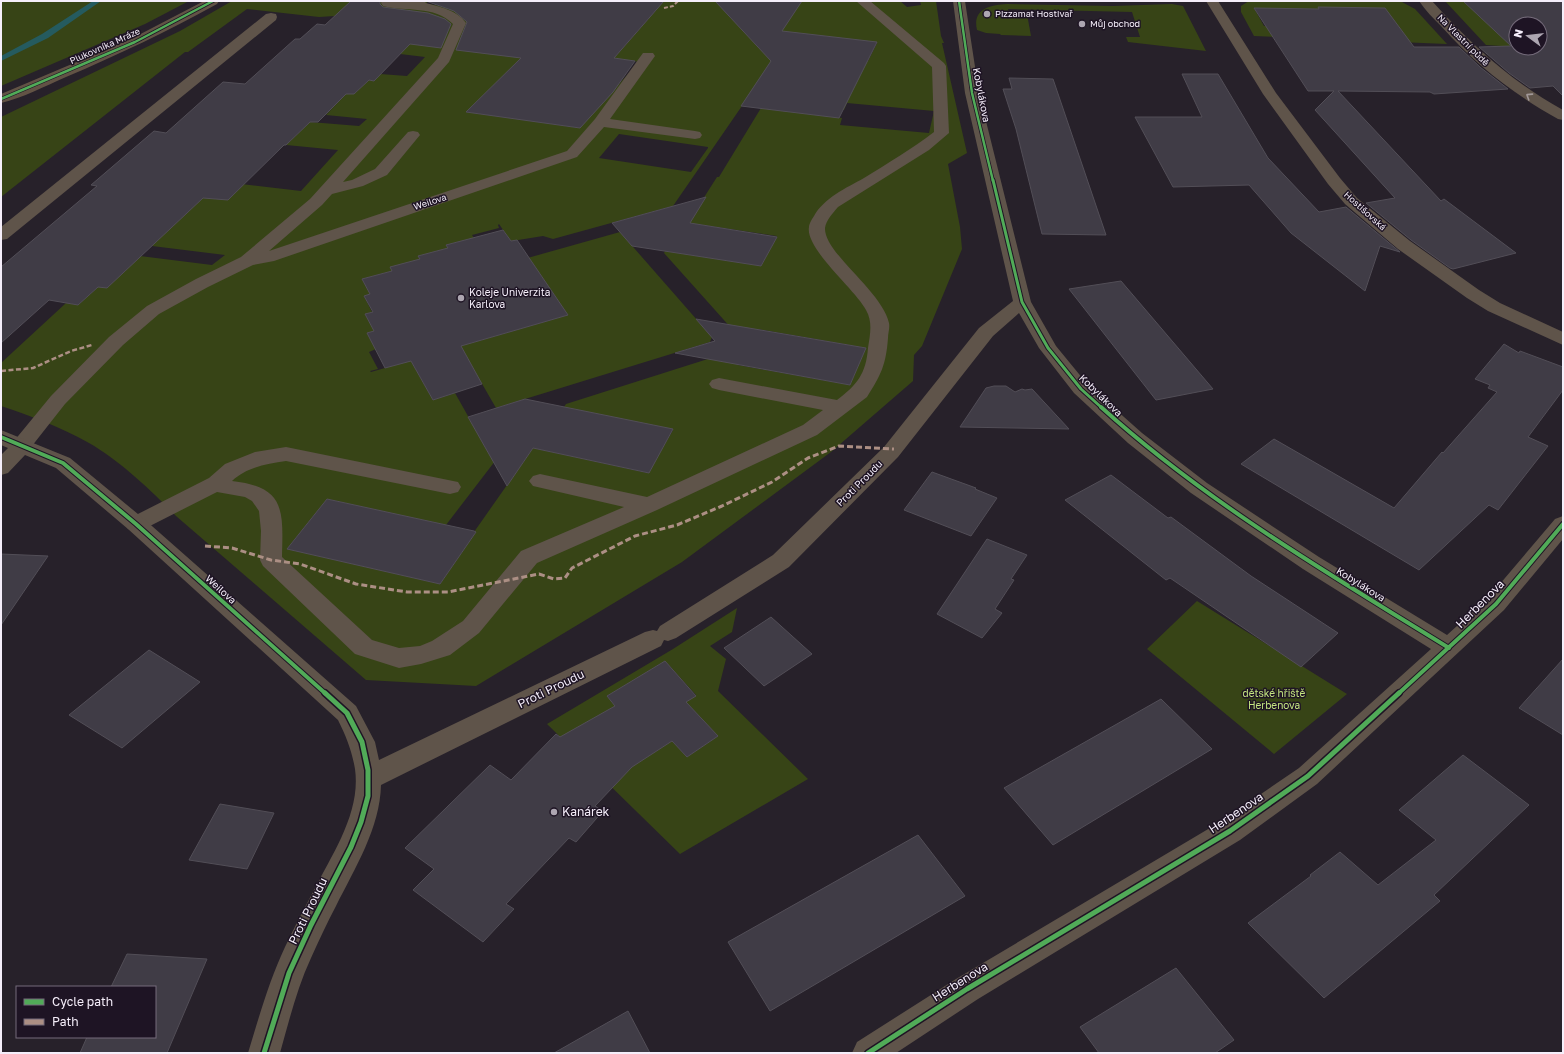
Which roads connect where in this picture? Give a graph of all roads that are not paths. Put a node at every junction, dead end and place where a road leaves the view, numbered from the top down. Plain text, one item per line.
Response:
1 (213, 1) edge
2 (862, 1) edge
3 (959, 1) edge
4 (1212, 1) edge
5 (1425, 1) edge
6 (387, 3) dead end
7 (419, 4) edge
8 (271, 17) dead end
9 (648, 56) dead end
10 (1, 99) edge
11 (1563, 116) edge
12 (600, 122) junction
13 (413, 135) dead end
14 (695, 135) dead end
15 (328, 190) junction
16 (1, 235) edge
17 (247, 261) junction
18 (1024, 307) junction
19 (1563, 339) edge
20 (719, 384) dead end
21 (839, 407) junction
22 (1, 438) edge
23 (21, 446) junction
24 (1, 468) edge
25 (540, 481) dead end
26 (216, 483) junction
27 (450, 487) dead end
28 (649, 505) junction
29 (136, 524) junction
30 (1563, 524) edge
31 (1449, 648) junction
32 (369, 778) junction
33 (264, 1053) edge
34 (868, 1053) edge

1 - 10 street, Plukovníka Mráze
2 - 21 street
3 - 18 street, Kobylákova
4 - 19 street, Hostišovská
11 -> 5 street, Na Vlastní půdě
6 - 7 street
7 - 15 street, Weilova
8 - 16 street
9 - 12 street, Weilova
12 - 14 street
12 - 17 street, Weilova
13 - 15 street
15 - 17 street, Weilova
17 - 23 street, Weilova
18 - 31 street, Kobylákova
18 - 32 street, Proti Proudu
20 - 21 street
21 - 28 street
22 - 23 street
23 - 24 street
23 - 29 street, Weilova
25 - 28 street
26 - 27 street
26 - 28 street
26 - 29 street
29 - 32 street, Weilova
30 - 31 street, Herbenova
31 - 34 street, Herbenova
32 - 33 street, Proti Proudu

